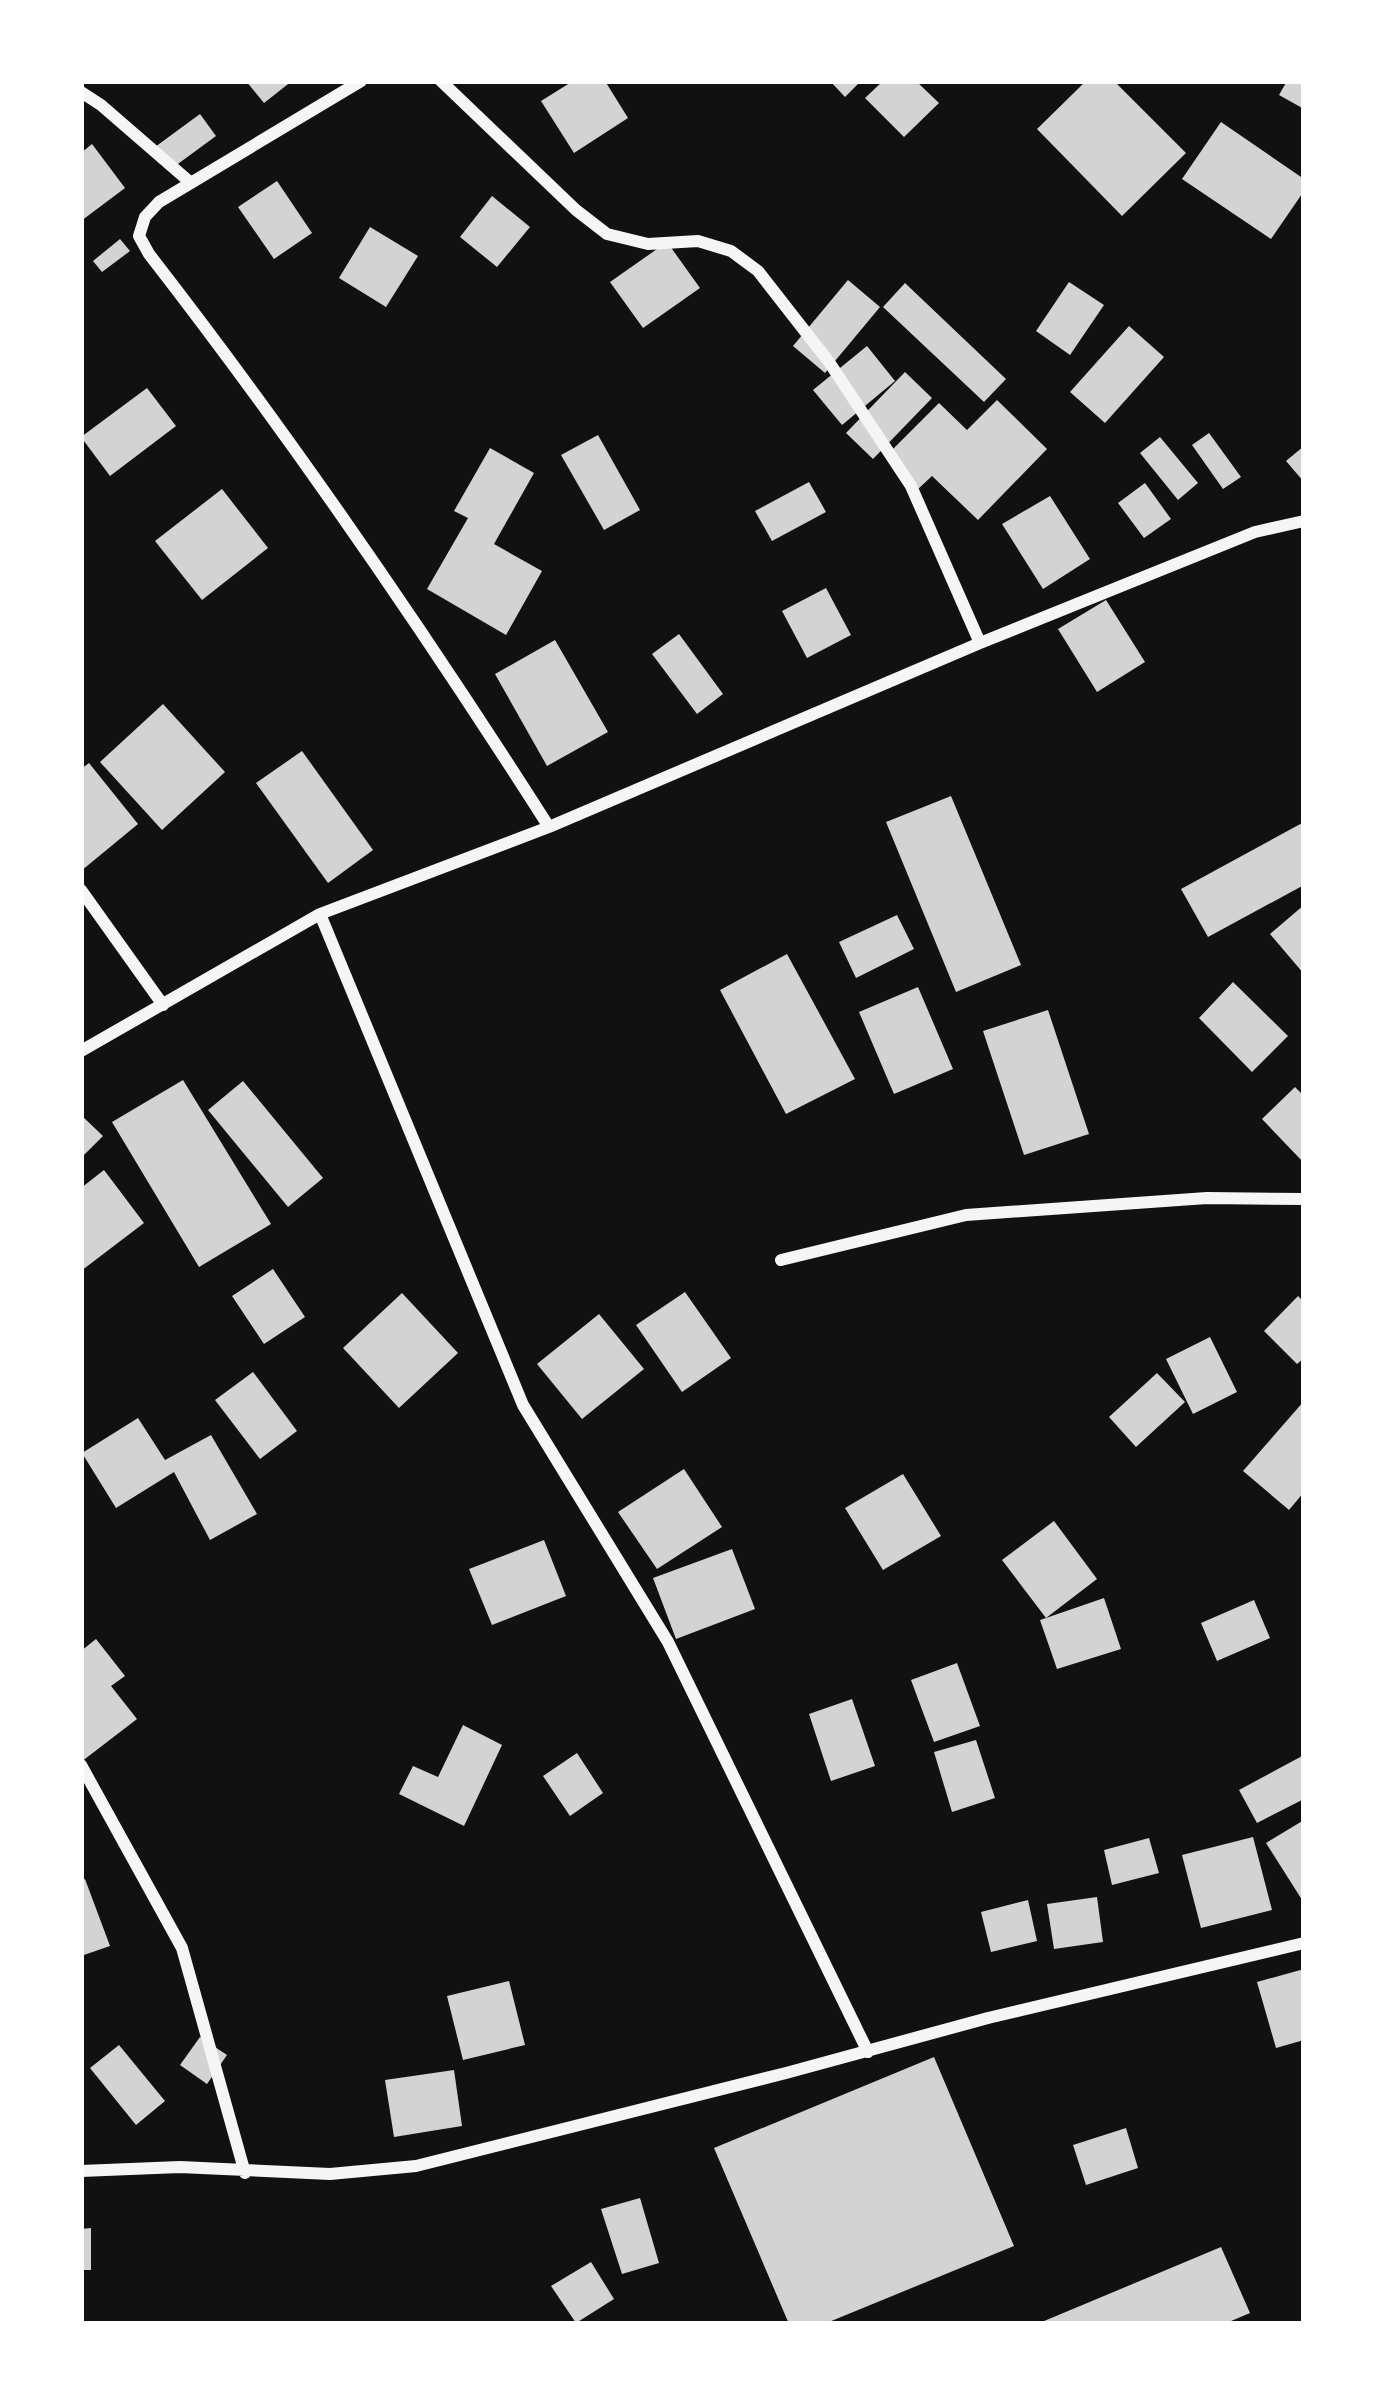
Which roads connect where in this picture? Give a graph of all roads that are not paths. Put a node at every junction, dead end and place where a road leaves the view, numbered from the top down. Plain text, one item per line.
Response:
1 (361, 81) edge
2 (441, 81) edge
3 (81, 92) edge
4 (191, 183) junction
5 (1304, 521) edge
6 (980, 643) junction
7 (549, 827) junction
8 (81, 890) edge
9 (320, 914) junction
10 (163, 1005) junction
11 (81, 1051) edge
12 (1304, 1199) edge
13 (781, 1260) dead end
14 (81, 1765) edge
15 (1304, 1943) edge
16 (868, 2051) junction
17 (81, 2171) edge
18 (245, 2173) junction

1 - 4 street
2 - 6 street
3 - 4 street
4 - 7 street
5 - 6 street
6 - 7 street
7 - 9 street
8 - 10 street
9 - 10 street
9 - 16 street
10 - 11 street
12 - 13 street
14 - 18 street
15 - 16 street
16 - 18 street
17 - 18 street

